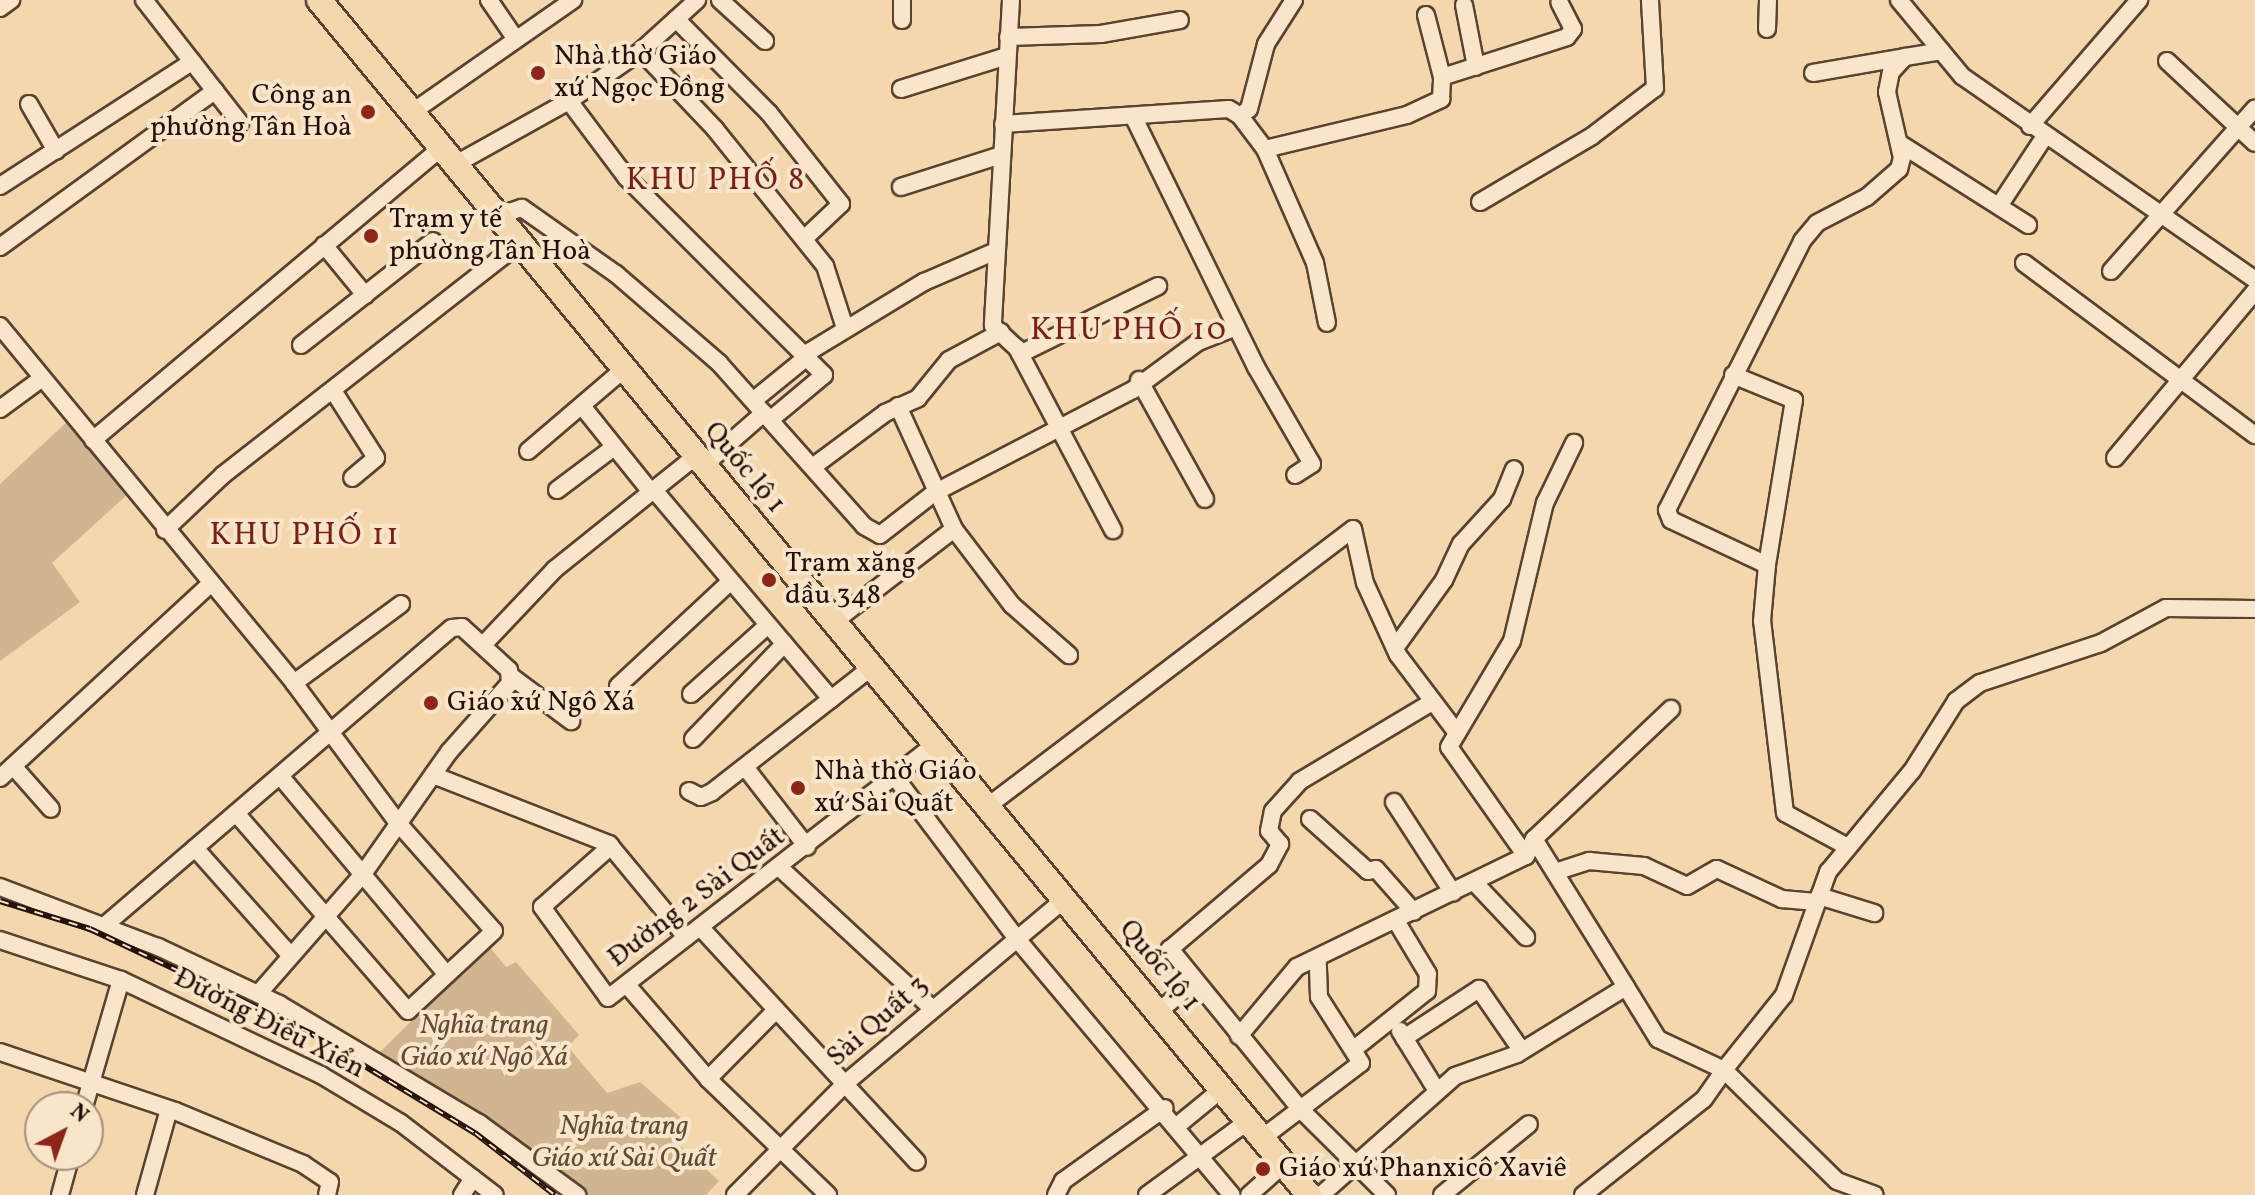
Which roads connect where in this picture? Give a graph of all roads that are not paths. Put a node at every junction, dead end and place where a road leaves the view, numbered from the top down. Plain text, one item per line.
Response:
1 (11, 0) edge
2 (144, 0) edge
3 (319, 0) edge
4 (489, 0) edge
5 (573, 0) edge
6 (697, 0) edge
7 (720, 0) edge
8 (902, 0) edge
9 (1011, 0) edge
10 (1294, 0) edge
11 (1650, 0) edge
12 (1768, 0) edge
13 (1899, 0) edge
14 (2139, 0) edge
15 (1559, 2) dead end
16 (1464, 5) dead end
17 (0, 8) edge
18 (1426, 15) dead end
19 (676, 19) junction
20 (902, 20) dead end
21 (1180, 20) dead end
22 (1767, 29) dead end
23 (1008, 37) junction
24 (515, 38) junction
25 (765, 41) dead end
26 (641, 51) junction
27 (1942, 51) junction
28 (1007, 56) junction
29 (1905, 57) junction
30 (2167, 61) dead end
31 (192, 62) junction
32 (1476, 67) junction
33 (1813, 73) dead end
34 (1442, 77) junction
35 (901, 89) dead end
36 (215, 91) junction
37 (569, 101) junction
38 (29, 104) dead end
39 (2255, 108) edge
40 (411, 113) junction
41 (1240, 116) junction
42 (1135, 120) junction
43 (240, 123) dead end
44 (1003, 124) junction
45 (2030, 126) junction
46 (2234, 127) junction
47 (2045, 136) junction
48 (1899, 143) junction
49 (2255, 143) edge
50 (1265, 149) junction
51 (56, 151) junction
52 (1001, 155) junction
53 (447, 157) junction
54 (0, 186) edge
55 (901, 187) dead end
56 (1480, 202) dead end
57 (1999, 206) junction
58 (2160, 212) junction
59 (497, 216) junction
60 (2028, 225) dead end
61 (804, 239) junction
62 (433, 241) dead end
63 (519, 244) junction
64 (324, 245) junction
65 (0, 247) edge
66 (996, 251) junction
67 (2024, 263) dead end
68 (2111, 271) dead end
69 (2255, 280) edge
70 (1158, 286) dead end
71 (2255, 291) edge
72 (365, 295) junction
73 (1327, 323) dead end
74 (844, 325) junction
75 (0, 326) edge
76 (1236, 327) junction
77 (1001, 332) junction
78 (301, 345) dead end
79 (1020, 354) junction
80 (805, 356) junction
81 (623, 370) junction
82 (1733, 375) junction
83 (2182, 376) junction
84 (41, 379) junction
85 (1139, 380) junction
86 (334, 392) junction
87 (582, 406) junction
88 (898, 406) junction
89 (0, 409) edge
90 (763, 411) junction
91 (1057, 426) junction
92 (2255, 435) edge
93 (93, 440) junction
94 (1574, 443) dead end
95 (614, 447) junction
96 (528, 451) dead end
97 (2115, 458) dead end
98 (698, 462) junction
99 (814, 466) junction
100 (1514, 469) dead end
101 (1295, 475) dead end
102 (352, 478) dead end
103 (557, 490) dead end
104 (653, 491) junction
105 (934, 493) junction
106 (1205, 499) dead end
107 (954, 529) junction
108 (165, 530) junction
109 (1113, 530) dead end
110 (1767, 565) junction
111 (731, 581) junction
112 (211, 583) junction
113 (401, 604) dead end
114 (2255, 609) edge
115 (835, 621) junction
116 (768, 625) junction
117 (784, 644) junction
118 (483, 645) junction
119 (1395, 648) junction
120 (1069, 655) dead end
121 (873, 666) junction
122 (512, 677) junction
123 (294, 683) junction
124 (618, 686) dead end
125 (691, 694) dead end
126 (831, 699) junction
127 (1432, 702) junction
128 (1671, 709) dead end
129 (571, 721) dead end
130 (1457, 733) junction
131 (333, 736) junction
132 (693, 739) dead end
133 (936, 744) junction
134 (13, 766) junction
135 (745, 767) junction
136 (433, 775) junction
137 (281, 777) junction
138 (895, 777) junction
139 (0, 778) edge
140 (689, 791) dead end
141 (1394, 802) dead end
142 (988, 806) junction
143 (51, 809) dead end
144 (236, 813) junction
145 (1310, 819) dead end
146 (398, 823) junction
147 (1534, 839) junction
148 (611, 846) junction
149 (1846, 846) junction
150 (807, 847) junction
151 (195, 848) junction
152 (1526, 856) junction
153 (780, 868) junction
154 (1558, 871) junction
155 (363, 874) junction
156 (1474, 882) junction
157 (0, 887) edge
158 (1453, 893) junction
159 (1065, 899) junction
160 (1818, 899) junction
161 (1414, 912) junction
162 (1874, 913) dead end
163 (326, 916) junction
164 (1396, 921) junction
165 (104, 926) junction
166 (694, 932) junction
167 (1526, 937) dead end
168 (1017, 939) junction
169 (0, 940) edge
170 (291, 956) junction
171 (1318, 961) junction
172 (447, 975) junction
173 (121, 980) junction
174 (1195, 981) junction
175 (627, 985) junction
176 (1626, 987) junction
177 (258, 994) junction
178 (1413, 1007) junction
179 (933, 1009) junction
180 (774, 1012) junction
181 (1158, 1012) junction
182 (1394, 1022) junction
183 (1424, 1024) junction
184 (1239, 1036) junction
185 (1404, 1038) junction
186 (1354, 1049) junction
187 (1522, 1051) junction
188 (0, 1052) edge
189 (1724, 1070) junction
190 (708, 1079) junction
191 (848, 1081) junction
192 (90, 1082) junction
193 (1222, 1089) junction
194 (88, 1091) edge
195 (1437, 1091) junction
196 (1165, 1108) junction
197 (169, 1109) junction
198 (1301, 1110) junction
199 (1529, 1124) dead end
200 (1178, 1125) junction
201 (1255, 1130) junction
202 (781, 1153) junction
203 (1201, 1156) junction
204 (917, 1162) dead end
205 (1357, 1162) junction
206 (1284, 1164) junction
207 (67, 1171) edge
208 (473, 1178) junction
209 (1851, 1192) edge
210 (1444, 1194) edge
211 (60, 1195) edge
212 (145, 1195) edge
213 (327, 1195) edge
214 (462, 1195) edge
215 (495, 1195) edge
216 (577, 1195) edge
217 (735, 1195) edge
218 (828, 1195) edge
219 (1056, 1195) edge
220 (1147, 1195) edge
221 (1232, 1195) edge
222 (1249, 1195) edge
223 (1309, 1195) edge
224 (1321, 1195) edge
225 (1387, 1195) edge
226 (1583, 1195) edge
227 (1875, 1195) edge

1 - 17 street
2 - 31 street
3 - 40 highway, Quốc lộ 1
4 - 24 street
5 - 24 street
6 - 19 street
7 - 25 street
8 - 20 street
9 - 23 street
10 - 41 street
11 - 56 street
12 - 22 street
13 - 27 street
14 - 45 street
15 - 32 street
16 - 32 street
18 - 34 street
19 - 26 street
19 - 61 street
21 - 23 street
23 - 28 street
24 - 40 street
26 - 37 street
26 - 61 street
27 - 29 street
27 - 45 street
28 - 35 street
28 - 44 street
29 - 33 street
29 - 48 street
30 - 46 street
31 - 36 street
31 - 51 street
32 - 34 street
34 - 50 street
36 - 43 street
36 - 65 street
37 - 53 street
37 - 80 street
38 - 51 street
39 - 46 street
40 - 53 highway, Quốc lộ 1
41 - 42 street
41 - 50 street
42 - 44 street
42 - 76 street
44 - 52 street
45 - 47 street
46 - 49 street
46 - 58 street
47 - 57 street
47 - 58 street
48 - 57 street
48 - 82 street
50 - 73 street
51 - 54 street
52 - 55 street
52 - 66 street
53 - 59 highway, Quốc lộ 1
53 - 64 street
57 - 60 street
58 - 68 street
58 - 69 street
59 - 63 highway, Quốc lộ 1
59 - 90 street
61 - 74 street
62 - 72 street
63 - 81 highway, Quốc lộ 1
63 - 86 street
64 - 72 street
64 - 93 street
66 - 74 street
66 - 77 street
67 - 83 street
70 - 79 street
71 - 83 street
72 - 78 street
74 - 80 street
75 - 84 street
76 - 85 street
76 - 101 street
77 - 79 street
77 - 88 street
79 - 91 street
80 - 90 street
80 - 90 street
81 - 87 street
81 - 98 highway, Quốc lộ 1
82 - 110 street
82 - 110 street
83 - 92 street
83 - 97 street
84 - 89 street
84 - 93 street
85 - 91 street
85 - 106 street
86 - 102 street
86 - 108 street
87 - 95 street
87 - 96 street
88 - 99 street
88 - 105 street
90 - 98 street
90 - 99 street
91 - 105 street
91 - 109 street
93 - 108 street
94 - 130 street
95 - 103 street
95 - 104 street
98 - 104 street
98 - 115 highway, Quốc lộ 1
99 - 105 street
100 - 119 street
104 - 111 street
104 - 118 street
105 - 107 street
107 - 115 street
107 - 120 street
108 - 112 street
110 - 149 street
111 - 116 street
111 - 124 street
112 - 123 street
112 - 134 street
113 - 123 street
114 - 149 street
115 - 121 highway, Quốc lộ 1
116 - 117 street
116 - 125 street
117 - 126 street
117 - 132 street
118 - 122 street
118 - 131 street
119 - 127 street
119 - 142 street
121 - 126 street
121 - 133 highway, Quốc lộ 1
122 - 129 street
122 - 136 street
123 - 131 street
126 - 135 street
127 - 130 street
127 - 174 street
128 - 147 street
130 - 152 street
131 - 137 street
131 - 146 street
133 - 138 street, Đường 2 Sài Quất
133 - 142 highway, Quốc lộ 1
134 - 139 street
134 - 143 street
135 - 140 street
135 - 150 street
136 - 146 street
136 - 148 street
137 - 144 street
137 - 155 street
138 - 150 street, Đường 2 Sài Quất
138 - 168 street
141 - 158 street
142 - 159 highway, Quốc lộ 1
144 - 151 street
144 - 163 street
145 - 161 street
146 - 155 street
146 - 172 street
147 - 152 street
147 - 154 street
148 - 166 street
148 - 175 street, Đường 2 Sài Quất
149 - 160 street
150 - 153 street, Đường 2 Sài Quất
151 - 165 street
151 - 170 street
152 - 156 street
153 - 166 street, Đường 2 Sài Quất
153 - 179 street
154 - 160 street
154 - 176 street
155 - 163 street
155 - 172 street
156 - 158 street
156 - 167 street
157 - 165 street
158 - 161 street
159 - 168 street, Sài Quất 3
159 - 181 highway, Quốc lộ 1
160 - 162 street
160 - 189 street
161 - 164 street
163 - 170 street
163 - 172 street
164 - 171 street
164 - 178 street
165 - 177 street
166 - 175 street, Đường 2 Sài Quất
166 - 180 street
168 - 179 street, Sài Quất 3
168 - 196 street
169 - 173 street, Đường Điều Xiển
170 - 177 street
171 - 184 street
171 - 186 street
173 - 192 street
173 - 208 street, Đường Điều Xiển
174 - 181 street
174 - 184 street
175 - 190 street
176 - 187 street
176 - 189 street
177 - 216 street
178 - 182 street
178 - 183 street
179 - 191 street, Sài Quất 3
180 - 190 street
180 - 191 street
181 - 193 highway, Quốc lộ 1
182 - 185 street
182 - 186 street
183 - 185 street
183 - 187 street
184 - 198 street
185 - 195 street
186 - 198 street
187 - 195 street
188 - 192 street
189 - 209 street
189 - 226 street
190 - 202 street
191 - 202 street, Sài Quất 3
191 - 204 street
192 - 194 street
192 - 197 street
193 - 200 street
193 - 201 highway, Quốc lộ 1
195 - 205 street
196 - 200 street
196 - 219 street
197 - 212 street
197 - 213 street
198 - 201 street
198 - 205 street
199 - 210 street
200 - 203 street
201 - 203 street
201 - 206 highway, Quốc lộ 1
202 - 217 street, Sài Quất 3
202 - 218 street
203 - 220 street
203 - 221 street
205 - 224 street
205 - 225 street
206 - 222 street
206 - 223 highway, Quốc lộ 1
207 - 211 street
208 - 214 street
208 - 215 street, Đường Điều Xiển
209 - 227 street

